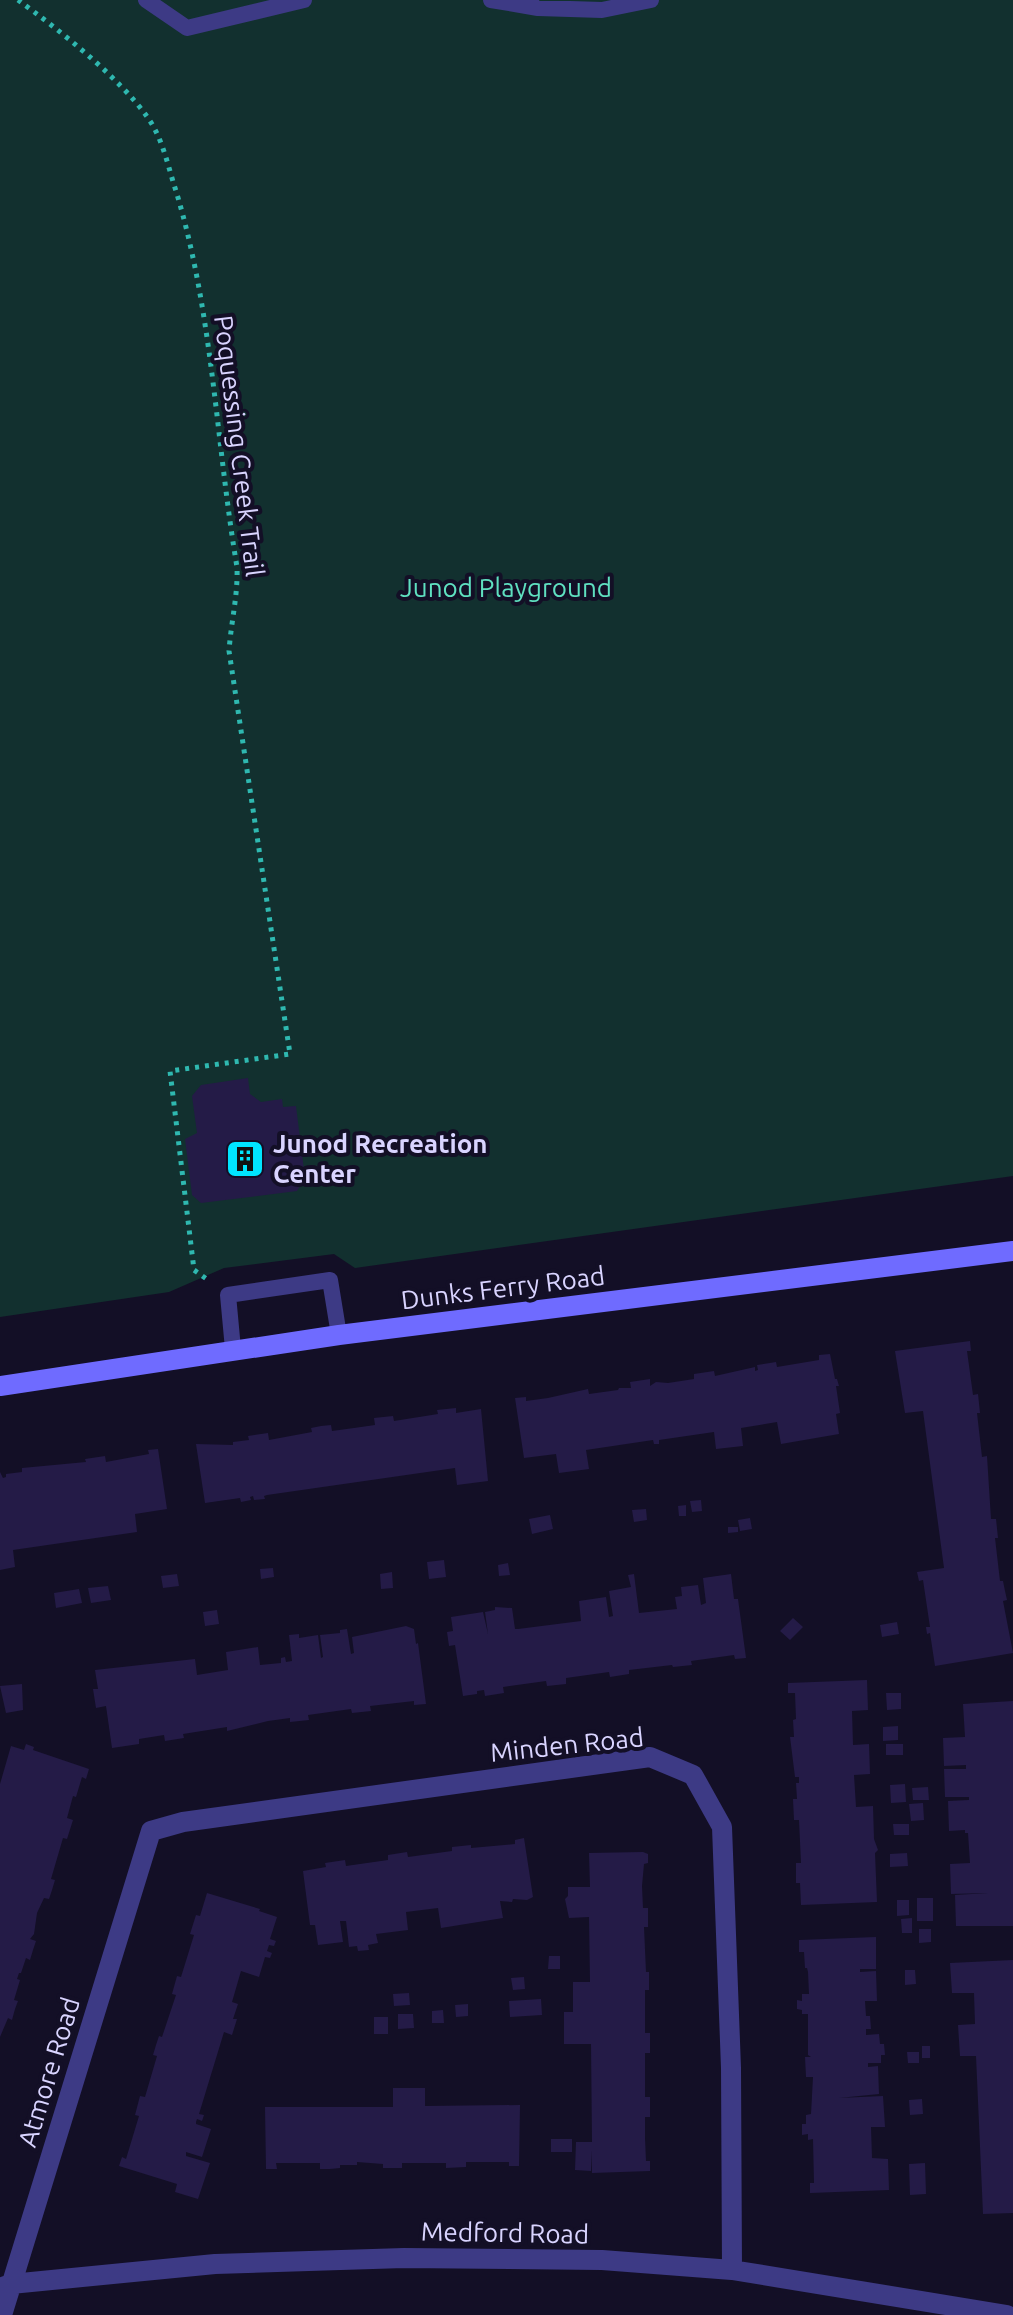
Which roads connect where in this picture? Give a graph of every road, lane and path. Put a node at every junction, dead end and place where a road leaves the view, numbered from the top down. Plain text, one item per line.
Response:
1 (18, 0) edge
2 (146, 0) edge
3 (304, 0) edge
4 (491, 0) edge
5 (651, 0) edge
6 (1013, 1251) edge
7 (228, 1295) junction
8 (339, 1335) junction
9 (233, 1349) junction
10 (0, 1386) edge
11 (118, 1937) joint
12 (732, 2270) junction
13 (6, 2286) edge
14 (2, 2315) edge
15 (1007, 2315) edge

1 - 7 path, Poquessing Creek Trail
2 - 3 lane
4 - 5 lane
6 - 8 street, Dunks Ferry Road
7 - 8 lane
7 - 9 lane
8 - 9 street, Dunks Ferry Road
9 - 10 street, Dunks Ferry Road
11 - 12 street, Minden Road
11 - 13 street, Atmore Road
12 - 13 street, Medford Road
12 - 15 street, Medford Road
13 - 14 street, Atmore Road

